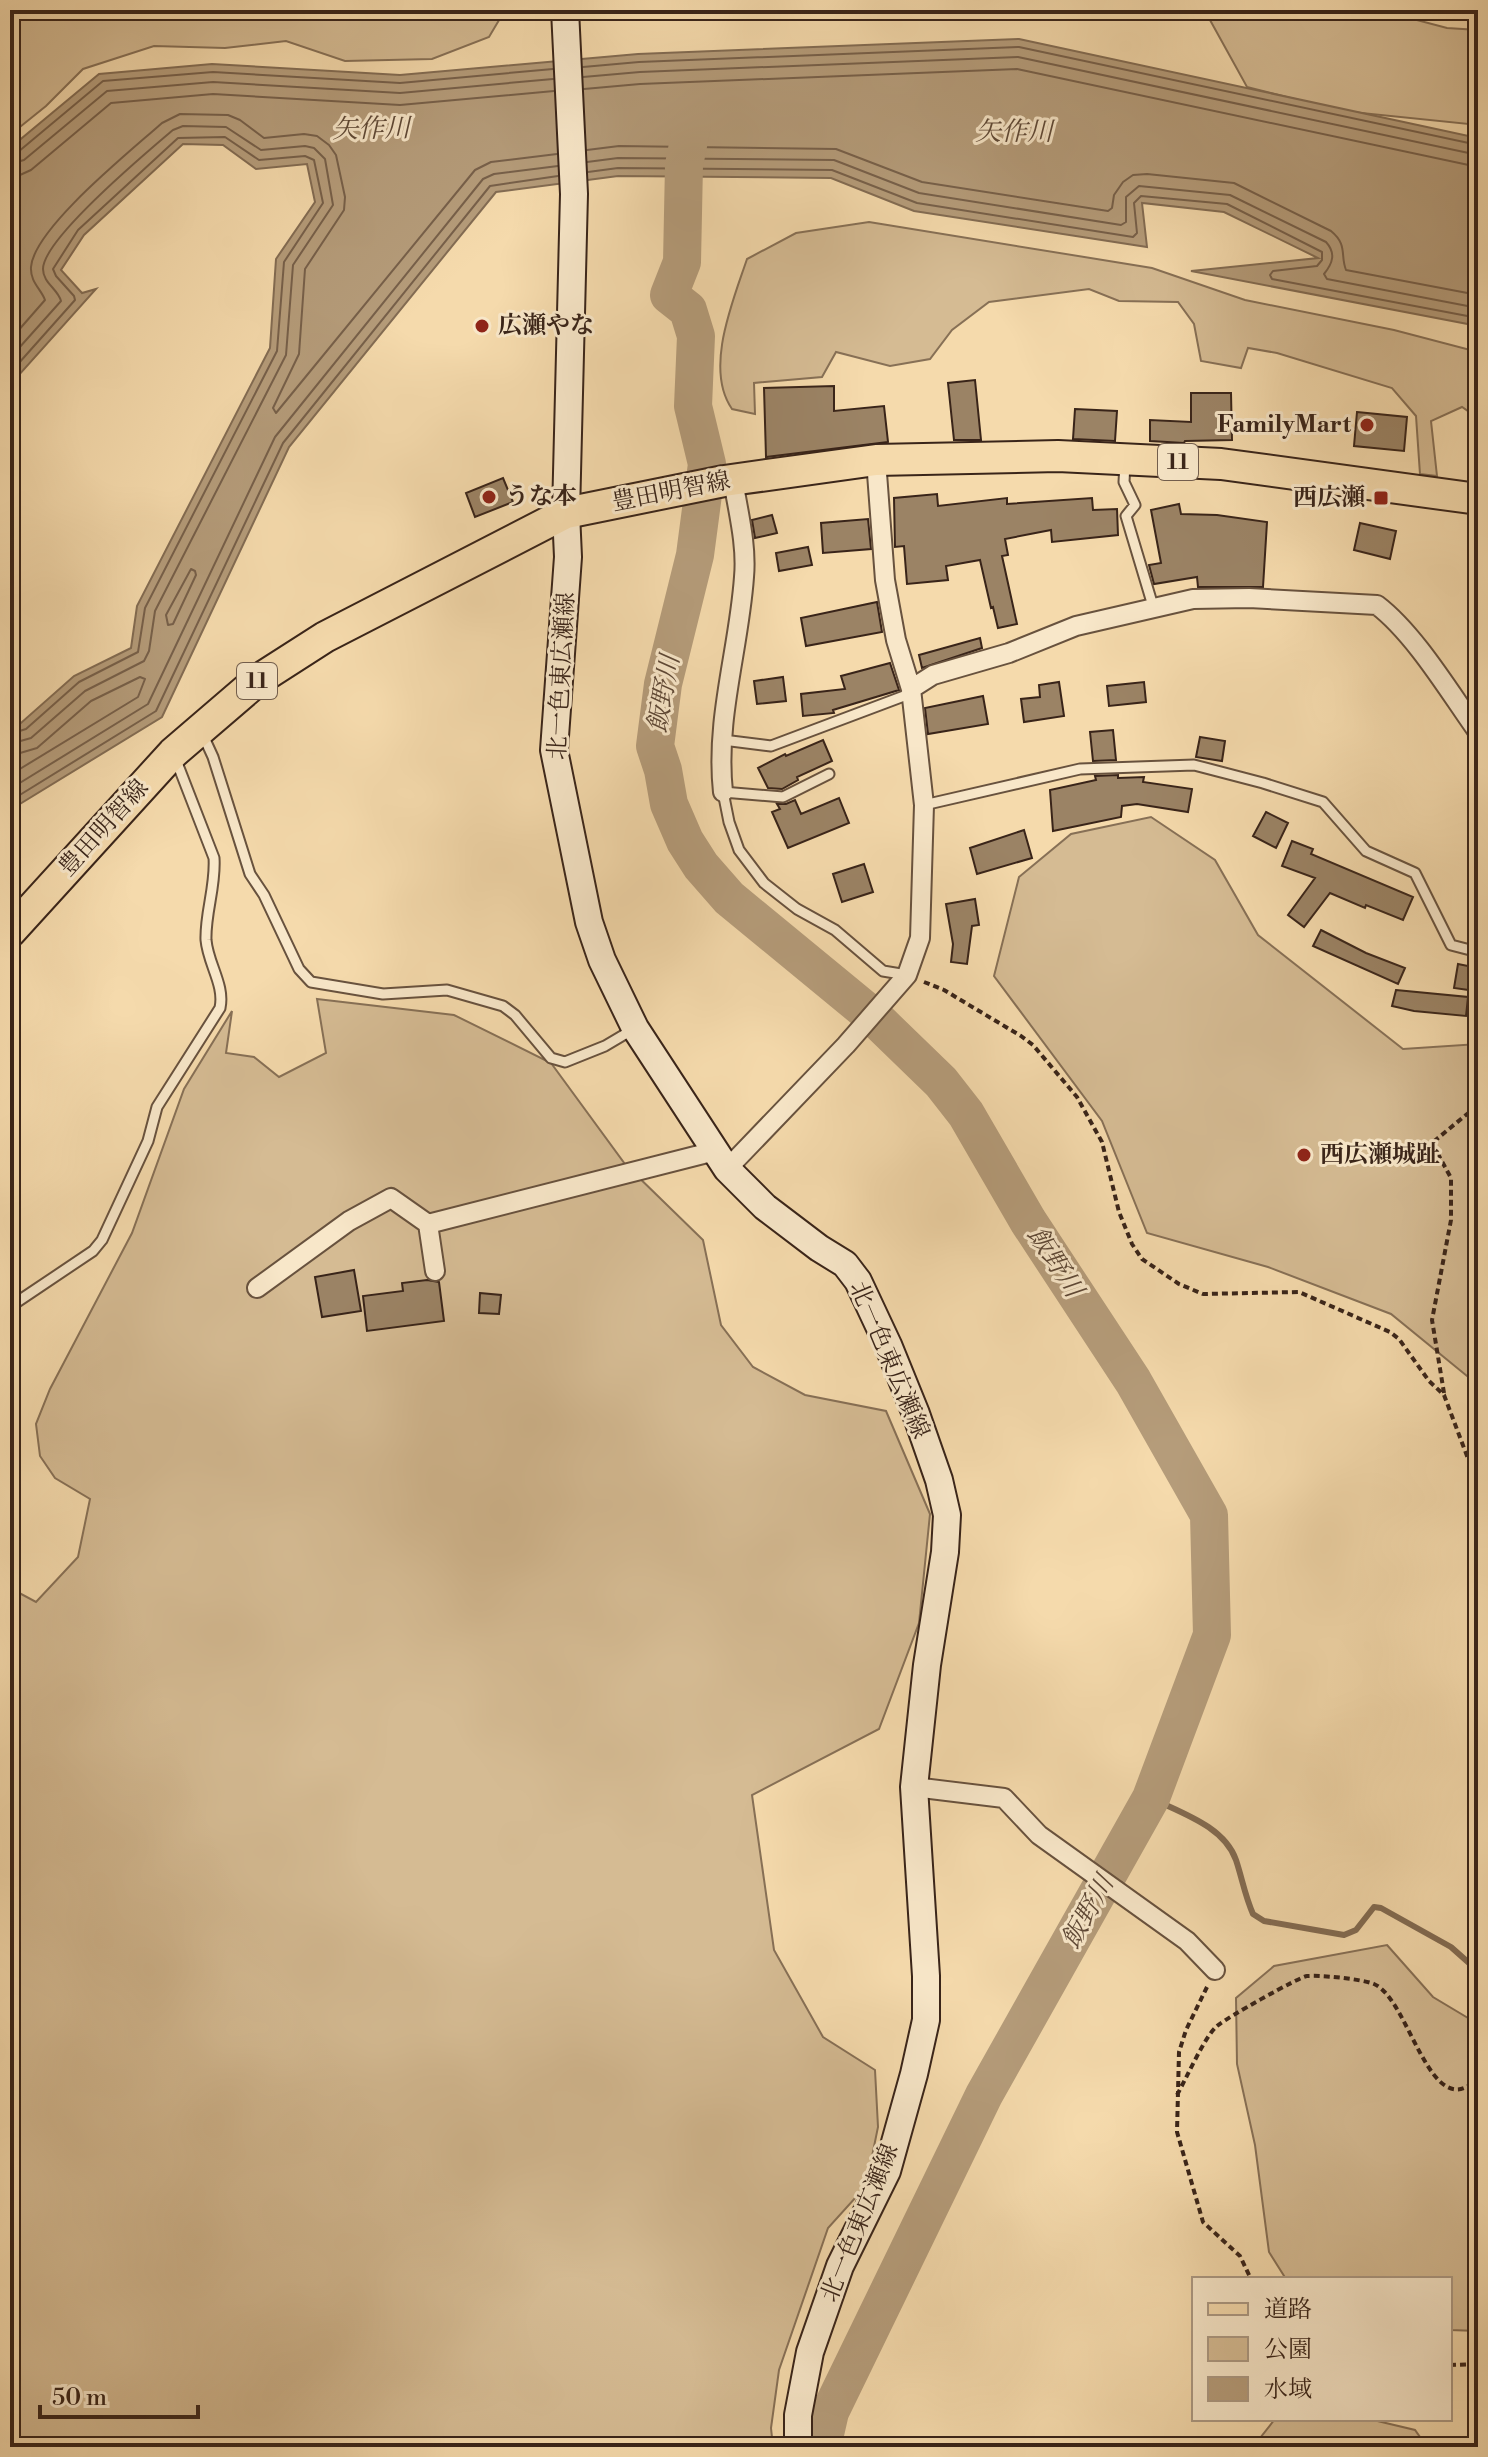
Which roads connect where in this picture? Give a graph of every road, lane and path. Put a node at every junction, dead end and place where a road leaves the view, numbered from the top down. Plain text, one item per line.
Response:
1 (565, 10) edge
2 (876, 460) junction
3 (1126, 460) junction
4 (728, 480) junction
5 (1478, 499) edge
6 (566, 513) junction
7 (1153, 606) junction
8 (911, 689) junction
9 (200, 730) junction
10 (1478, 732) edge
11 (723, 740) junction
12 (173, 753) junction
13 (829, 774) dead end
14 (723, 792) junction
15 (924, 805) junction
16 (10, 932) edge
17 (1478, 952) edge
18 (907, 975) junction
19 (635, 1028) junction
20 (1478, 1105) edge
21 (721, 1160) junction
22 (428, 1224) junction
23 (435, 1271) dead end
24 (257, 1288) dead end
25 (10, 1310) edge
26 (1444, 1395) junction
27 (1478, 1485) edge
28 (914, 1787) junction
29 (1215, 1970) joint
30 (1478, 2078) edge
31 (1177, 2095) junction
32 (1250, 2277) edge
33 (1478, 2364) edge
34 (1452, 2365) edge
35 (798, 2447) edge

1 - 6 main road, 北一色東広瀬線
2 - 3 main road, 豊田明智線 / 11
2 - 4 main road, 豊田明智線 / 11
2 - 8 street
3 - 5 main road, 豊田明智線 / 11
3 - 7 lane
4 - 6 main road, 豊田明智線 / 11
4 - 11 street
6 - 9 main road, 豊田明智線 / 11
6 - 19 main road, 北一色東広瀬線
7 - 8 street
7 - 10 street
8 - 11 lane
8 - 15 street
9 - 12 main road, 豊田明智線 / 11
9 - 19 lane
11 - 14 street
12 - 16 main road, 豊田明智線 / 11
12 - 25 lane
13 - 14 lane
14 - 18 lane
15 - 17 lane
15 - 18 street
18 - 21 street
18 - 26 path
19 - 21 main road, 北一色東広瀬線
20 - 26 path
21 - 22 street
21 - 28 main road, 北一色東広瀬線
22 - 23 street
22 - 24 street
26 - 27 path
28 - 29 street
28 - 35 main road, 北一色東広瀬線
29 - 31 path
30 - 31 path
31 - 32 path
33 - 34 path

